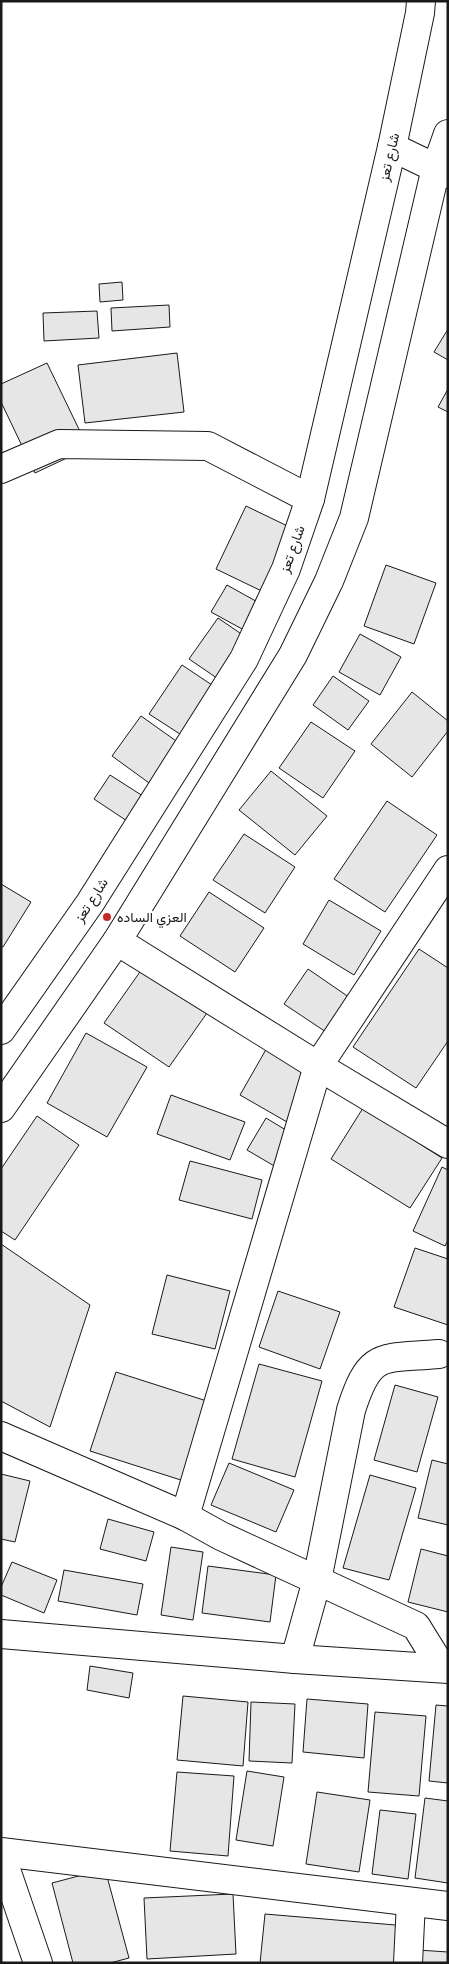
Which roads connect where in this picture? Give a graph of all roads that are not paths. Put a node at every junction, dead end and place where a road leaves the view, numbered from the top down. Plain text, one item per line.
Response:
1 (421, 1) edge
2 (448, 134) edge
3 (392, 147) junction
4 (442, 171) edge
5 (1, 469) edge
6 (310, 499) junction
7 (448, 870) edge
8 (117, 941) junction
9 (1, 1030) edge
10 (318, 1066) junction
11 (1, 1108) edge
12 (448, 1144) edge
13 (439, 1354) dead end
14 (1, 1436) edge
15 (185, 1516) junction
16 (317, 1580) junction
17 (1, 1634) edge
18 (295, 1659) junction
19 (445, 1669) edge
20 (1, 1853) edge
21 (411, 1902) junction
22 (448, 1906) edge
23 (38, 1963) edge
24 (408, 1963) edge

1 - 3 street, شارع تعز
2 - 4 street
3 - 4 street
3 - 6 street, شارع تعز
4 - 8 street
5 - 6 street
6 - 9 street, شارع تعز
7 - 10 street
8 - 10 street
8 - 11 street
10 - 12 street
10 - 15 street
13 - 16 street
14 - 15 street
15 - 16 street
16 - 18 street
16 - 19 street
17 - 18 street
18 - 19 street
20 - 21 street
20 - 23 street
21 - 22 street
21 - 24 street

